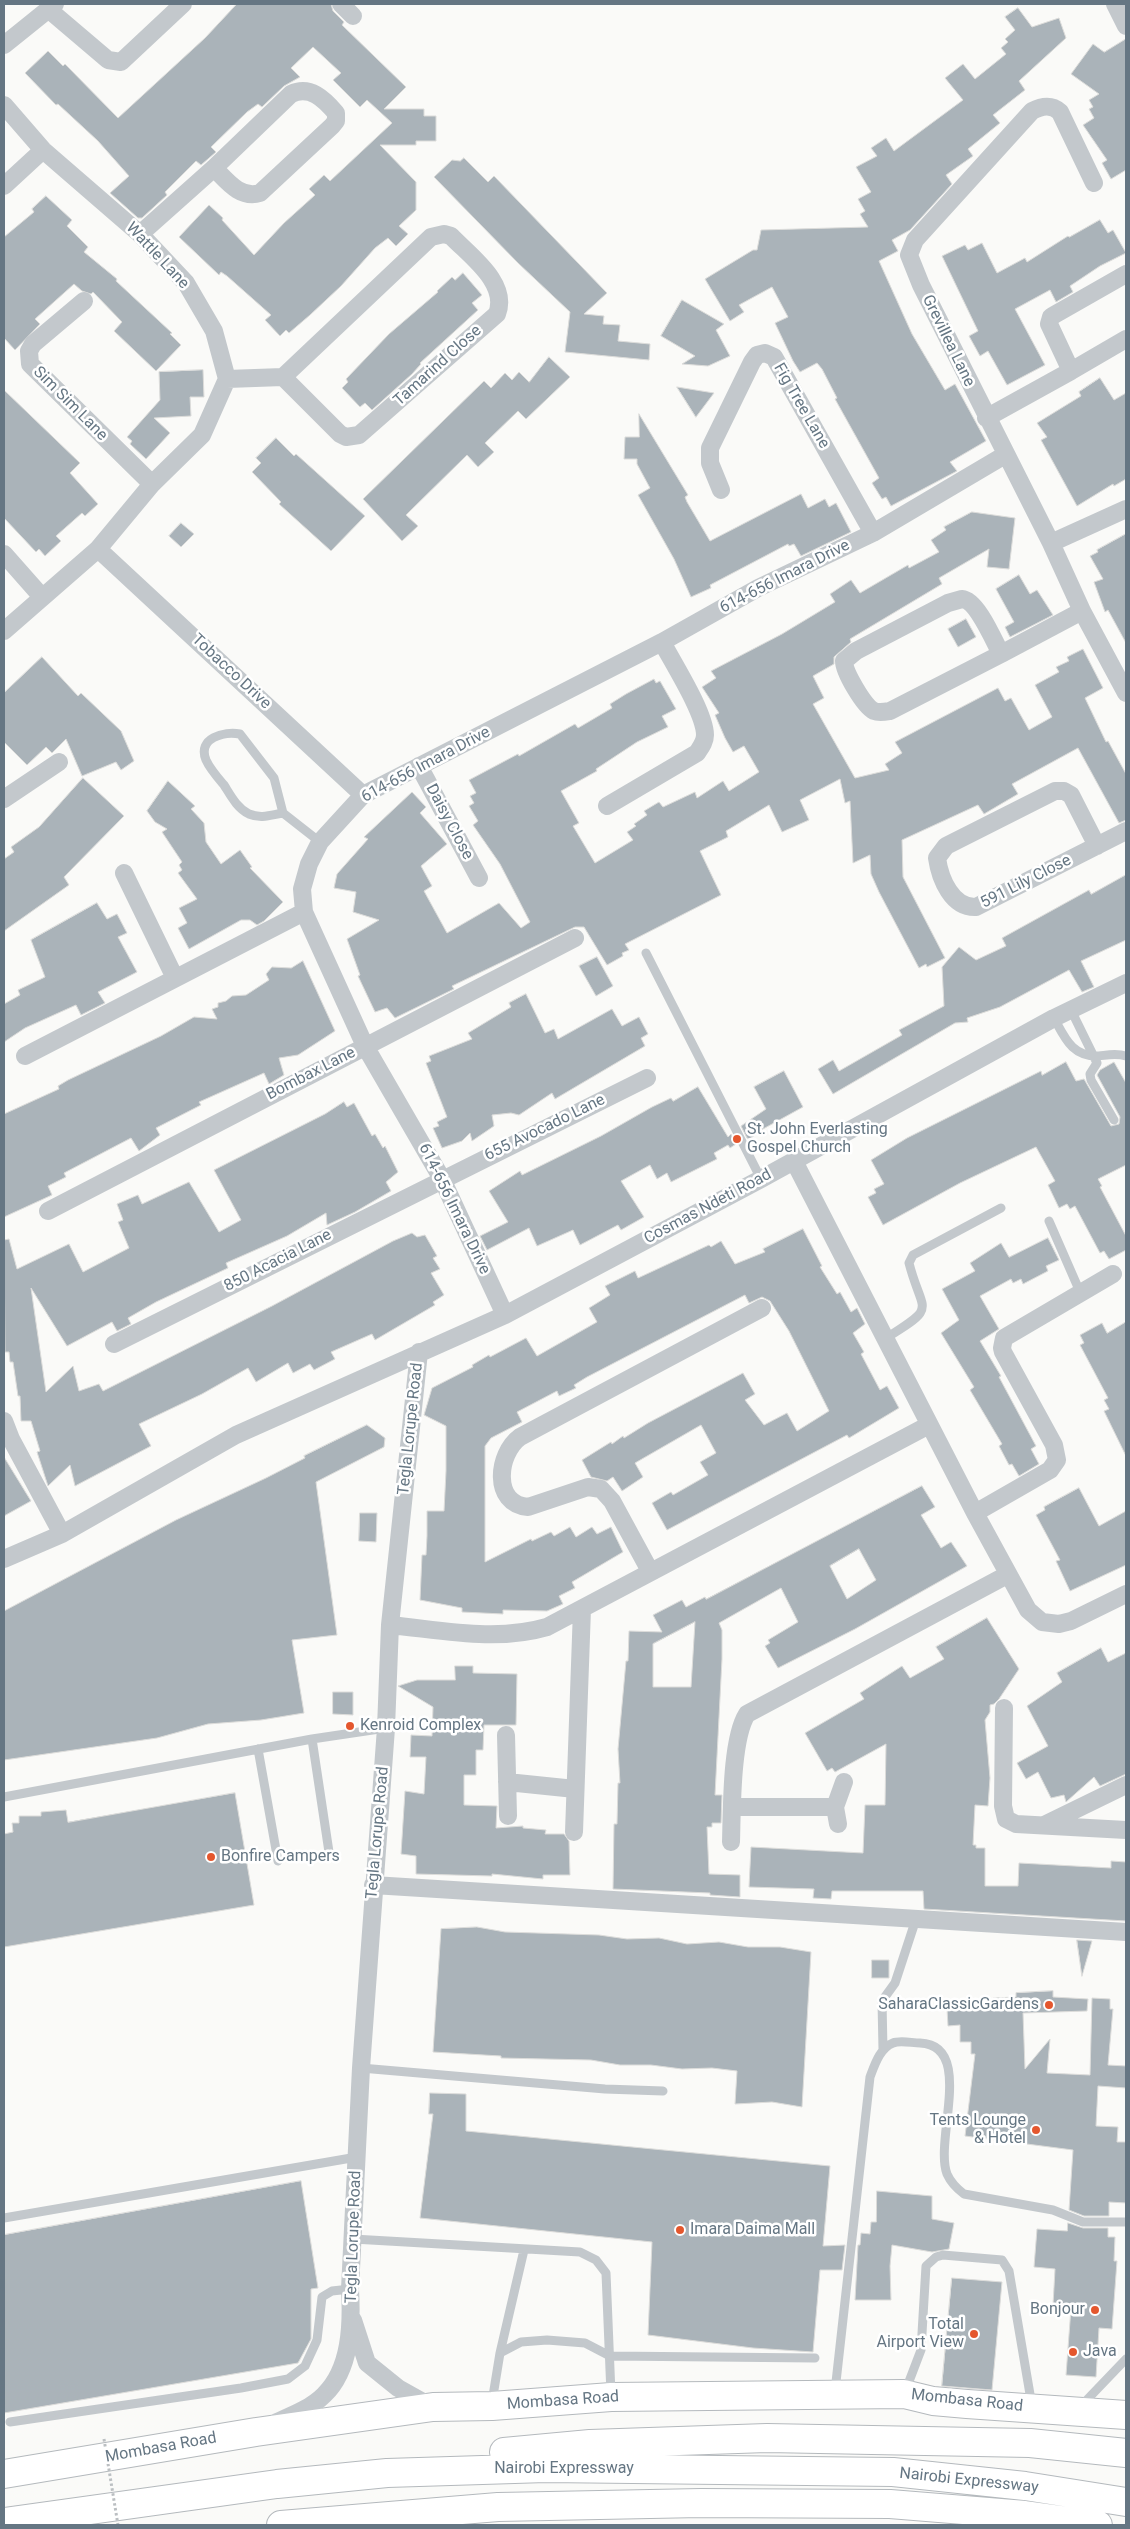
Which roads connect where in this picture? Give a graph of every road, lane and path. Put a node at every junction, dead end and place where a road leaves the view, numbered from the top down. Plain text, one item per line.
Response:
1 (183, 4) edge
2 (1115, 4) edge
3 (51, 6) edge
4 (1126, 26) edge
5 (4, 45) edge
6 (4, 105) edge
7 (43, 150) junction
8 (214, 168) junction
9 (1094, 183) dead end
10 (4, 186) edge
11 (140, 234) junction
12 (1126, 274) edge
13 (84, 301) dead end
14 (1126, 339) edge
15 (1071, 371) junction
16 (283, 377) junction
17 (227, 379) junction
18 (986, 418) junction
19 (1005, 455) junction
20 (718, 482) dead end
21 (152, 484) junction
22 (1126, 509) edge
23 (873, 533) junction
24 (1051, 543) junction
25 (98, 549) junction
26 (4, 554) edge
27 (42, 597) junction
28 (1082, 611) junction
29 (4, 631) edge
30 (662, 642) junction
31 (1001, 654) junction
32 (1126, 693) edge
33 (59, 762) dead end
34 (419, 766) junction
35 (363, 795) junction
36 (4, 799) edge
37 (607, 806) dead end
38 (283, 813) junction
39 (1126, 831) edge
40 (320, 842) junction
41 (1097, 846) junction
42 (124, 873) dead end
43 (479, 878) dead end
44 (304, 912) junction
45 (575, 938) dead end
46 (646, 953) dead end
47 (175, 978) junction
48 (1126, 983) edge
49 (1071, 1010) junction
50 (1054, 1018) junction
51 (365, 1046) junction
52 (25, 1056) dead end
53 (1094, 1056) junction
54 (1126, 1056) edge
55 (647, 1078) dead end
56 (1114, 1120) dead end
57 (794, 1160) junction
58 (442, 1179) junction
59 (761, 1179) junction
60 (1001, 1208) dead end
61 (48, 1211) dead end
62 (1049, 1221) dead end
63 (1113, 1274) dead end
64 (1080, 1292) junction
65 (762, 1308) dead end
66 (505, 1315) junction
67 (886, 1338) junction
68 (114, 1344) dead end
69 (419, 1352) junction
70 (4, 1421) edge
71 (929, 1425) junction
72 (7, 1441) edge
73 (975, 1513) junction
74 (62, 1534) junction
75 (4, 1559) edge
76 (650, 1572) junction
77 (1007, 1574) junction
78 (1126, 1594) edge
79 (582, 1609) junction
80 (390, 1625) junction
81 (1004, 1708) dead end
82 (386, 1728) junction
83 (506, 1735) dead end
84 (312, 1739) junction
85 (258, 1750) junction
86 (507, 1782) junction
87 (844, 1782) dead end
88 (1126, 1785) edge
89 (575, 1789) junction
90 (4, 1797) edge
91 (732, 1807) junction
92 (508, 1816) dead end
93 (1044, 1825) junction
94 (1126, 1830) edge
95 (574, 1832) dead end
96 (731, 1842) dead end
97 (329, 1852) dead end
98 (278, 1861) dead end
99 (373, 1885) junction
100 (916, 1919) junction
101 (1126, 1932) edge
102 (882, 2050) junction
103 (361, 2068) junction
104 (663, 2091) dead end
105 (357, 2157) junction
106 (4, 2218) edge
107 (1126, 2222) edge
108 (353, 2239) junction
109 (524, 2250) junction
110 (350, 2289) junction
111 (352, 2315) junction
112 (500, 2353) junction
113 (610, 2356) junction
114 (815, 2358) dead end
115 (1126, 2359) edge
116 (835, 2394) junction
117 (904, 2394) junction
118 (611, 2397) junction
119 (492, 2406) junction
120 (433, 2408) junction
121 (1033, 2408) junction
122 (1076, 2412) junction
123 (1126, 2415) edge
124 (10, 2422) dead end
125 (256, 2432) junction
126 (104, 2439) dead end
127 (1126, 2453) edge
128 (387, 2473) junction
129 (4, 2474) edge
130 (1126, 2502) edge
131 (701, 2503) junction
132 (4, 2522) edge
133 (118, 2525) edge
134 (281, 2525) edge
135 (924, 2525) edge
136 (1098, 2525) edge

1 - 3 street
2 - 4 street
3 - 5 street
6 - 7 street, Wattle Lane
7 - 10 street
7 - 11 street, Wattle Lane
8 - 8 street
8 - 11 street
9 - 18 street, Grevillea Lane
11 - 17 street, Wattle Lane
12 - 15 street
13 - 21 street, Sim Sim Lane
14 - 15 street
15 - 18 street
16 - 16 street, Tamarind Close
16 - 17 street
17 - 21 street
18 - 19 street, Grevillea Lane
19 - 23 street, 614-656 Imara Drive
19 - 24 street, Grevillea Lane
20 - 23 street, Fig Tree Lane
21 - 25 street
22 - 24 street
23 - 30 street, 614-656 Imara Drive
24 - 28 street, Grevillea Lane
25 - 27 street
25 - 35 street, Tobacco Drive
26 - 27 street
27 - 29 street
28 - 31 street
28 - 32 street, Grevillea Lane
30 - 34 street, 614-656 Imara Drive
30 - 37 street
31 - 31 street
33 - 36 street
34 - 35 street, 614-656 Imara Drive
34 - 43 street, Daisy Close
35 - 40 street, 614-656 Imara Drive
38 - 38 lane
38 - 40 lane
39 - 41 street, 591 Lily Close
40 - 44 street, 614-656 Imara Drive
41 - 41 street, 591 Lily Close
42 - 47 street
44 - 47 street
44 - 51 street, 614-656 Imara Drive
45 - 51 street, Bombax Lane
46 - 59 lane
47 - 52 street
48 - 49 street, Cosmas Ndeti Road
49 - 50 street, Cosmas Ndeti Road
49 - 53 lane
50 - 53 lane
50 - 57 street, Cosmas Ndeti Road
51 - 58 street, 614-656 Imara Drive
51 - 61 street, Bombax Lane
53 - 54 lane
53 - 56 lane
55 - 58 street, 655 Avocado Lane
57 - 59 street, Cosmas Ndeti Road
57 - 67 street
58 - 66 street, 614-656 Imara Drive
58 - 68 street, 850 Acacia Lane
59 - 66 street, Cosmas Ndeti Road
60 - 67 lane
62 - 64 lane
63 - 64 street
64 - 73 street
65 - 76 street
66 - 69 street, Cosmas Ndeti Road
67 - 71 street
69 - 74 street, Cosmas Ndeti Road
69 - 80 street, Tegla Lorupe Road
70 - 72 street
71 - 73 street
71 - 76 street
72 - 74 street
73 - 77 street
74 - 75 street, Cosmas Ndeti Road
76 - 79 street
77 - 78 street
77 - 91 street
79 - 80 street
79 - 89 street
80 - 82 street, Tegla Lorupe Road
81 - 93 street
82 - 84 lane
82 - 99 street, Tegla Lorupe Road
83 - 86 street
84 - 85 lane
84 - 97 lane
85 - 90 lane
85 - 98 lane
86 - 89 street
86 - 92 street
87 - 91 street
88 - 93 street
89 - 95 street
91 - 96 street
93 - 94 street
99 - 100 street
99 - 103 street, Tegla Lorupe Road
100 - 101 street
100 - 102 lane
102 - 107 lane
102 - 116 lane
103 - 104 lane
103 - 105 street, Tegla Lorupe Road
105 - 106 lane
105 - 108 street, Tegla Lorupe Road
108 - 109 lane
108 - 110 street, Tegla Lorupe Road
109 - 112 lane
109 - 113 lane
110 - 111 street, Tegla Lorupe Road
110 - 124 lane
111 - 120 street, Tegla Lorupe Road
111 - 125 street, Tegla Lorupe Road
112 - 113 lane
112 - 119 lane
113 - 114 lane
113 - 118 lane
115 - 122 lane
116 - 117 highway, Mombasa Road
116 - 118 highway, Mombasa Road
117 - 121 highway, Mombasa Road
117 - 121 lane
118 - 119 highway, Mombasa Road
119 - 120 highway, Mombasa Road
120 - 125 highway, Mombasa Road
121 - 122 highway, Mombasa Road
122 - 123 highway, Mombasa Road
125 - 129 highway, Mombasa Road
126 - 133 path, bridge
127 - 128 highway
128 - 130 highway, Nairobi Expressway
128 - 132 highway, Nairobi Expressway
131 - 134 highway, Nairobi Expressway
131 - 135 highway
131 - 136 highway, Nairobi Expressway

